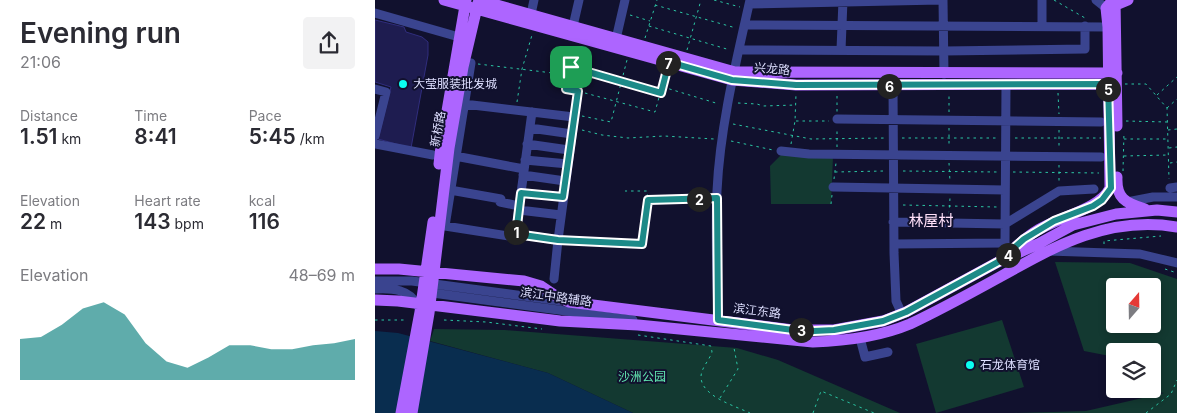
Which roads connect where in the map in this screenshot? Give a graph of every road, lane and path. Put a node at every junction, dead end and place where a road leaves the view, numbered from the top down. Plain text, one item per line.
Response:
1 (444, 0) edge
2 (534, 0) edge
3 (579, 0) edge
4 (625, 0) edge
5 (657, 0) edge
6 (701, 0) edge
7 (714, 0) edge
8 (942, 0) edge
9 (1042, 0) edge
10 (1054, 0) edge
11 (1096, 0) edge
12 (1128, 0) edge
13 (843, 1) edge
14 (465, 3) edge
15 (478, 3) edge
16 (1112, 3) edge
17 (655, 5) junction
18 (749, 5) edge
19 (622, 12) junction
20 (375, 13) edge
21 (697, 17) junction
22 (533, 20) junction
23 (650, 21) junction
24 (573, 26) junction
25 (649, 26) junction
26 (842, 26) junction
27 (1042, 26) junction
28 (1085, 26) junction
29 (943, 27) junction
30 (1108, 27) junction
31 (744, 28) junction
32 (459, 36) junction
33 (579, 37) junction
34 (691, 38) junction
35 (616, 39) junction
36 (643, 46) junction
37 (629, 50) junction
38 (841, 50) junction
39 (943, 50) junction
40 (739, 51) junction
41 (685, 57) junction
42 (669, 62) junction
43 (463, 65) junction
44 (523, 69) junction
45 (570, 71) junction
46 (944, 74) junction
47 (733, 76) junction
48 (1111, 77) junction
49 (1177, 77) edge
50 (621, 82) junction
51 (1006, 84) junction
52 (1058, 84) junction
53 (1124, 84) dead end
54 (796, 85) junction
55 (837, 85) junction
56 (893, 86) junction
57 (662, 87) junction
58 (375, 89) edge
59 (578, 91) junction
60 (661, 93) junction
61 (1155, 96) junction
62 (1177, 99) edge
63 (616, 101) junction
64 (464, 104) junction
65 (728, 104) junction
66 (796, 105) junction
67 (1167, 108) junction
68 (516, 110) junction
69 (532, 112) junction
70 (574, 116) junction
71 (837, 120) junction
72 (893, 120) junction
73 (1005, 120) junction
74 (795, 121) junction
75 (1059, 121) junction
76 (1124, 121) dead end
77 (1101, 122) dead end
78 (1167, 122) junction
79 (725, 123) junction
80 (530, 128) junction
81 (1177, 129) edge
82 (1168, 130) junction
83 (572, 131) junction
84 (793, 135) junction
85 (375, 136) edge
86 (837, 138) junction
87 (893, 138) junction
88 (1005, 138) junction
89 (1059, 138) junction
90 (1101, 138) dead end
91 (723, 139) junction
92 (1123, 139) dead end
93 (1168, 139) junction
94 (375, 144) edge
95 (527, 144) junction
96 (1168, 148) junction
97 (1177, 148) edge
98 (569, 150) junction
99 (785, 152) junction
100 (837, 154) junction
101 (433, 155) dead end
102 (893, 155) junction
103 (1169, 155) junction
104 (455, 156) junction
105 (1005, 156) junction
106 (1059, 156) junction
107 (1123, 156) dead end
108 (1101, 157) dead end
109 (1177, 162) edge
110 (1169, 163) junction
111 (568, 164) junction
112 (524, 168) junction
113 (893, 171) junction
114 (835, 172) junction
115 (1005, 172) junction
116 (1058, 172) junction
117 (1102, 173) dead end
118 (565, 180) junction
119 (833, 187) junction
120 (894, 188) junction
121 (1173, 188) edge
122 (450, 190) junction
123 (1005, 190) junction
124 (1094, 190) dead end
125 (625, 191) dead end
126 (1059, 191) junction
127 (521, 193) junction
128 (563, 197) junction
129 (1177, 197) edge
130 (717, 198) junction
131 (648, 200) junction
132 (1127, 202) junction
133 (831, 204) dead end
134 (893, 204) junction
135 (1005, 207) junction
136 (519, 208) junction
137 (1151, 210) junction
138 (1177, 212) edge
139 (561, 215) junction
140 (893, 222) junction
141 (1005, 224) junction
142 (1177, 227) edge
143 (515, 235) junction
144 (1167, 235) dead end
145 (558, 240) junction
146 (1104, 241) dead end
147 (894, 244) junction
148 (1016, 249) junction
149 (1046, 251) junction
150 (1028, 261) junction
151 (1177, 263) edge
152 (375, 269) edge
153 (554, 279) dead end
154 (375, 281) edge
155 (427, 288) junction
156 (375, 289) edge
157 (375, 300) edge
158 (569, 302) junction
159 (420, 312) junction
160 (902, 314) junction
161 (375, 320) edge
162 (405, 320) dead end
163 (718, 320) junction
164 (687, 329) junction
165 (860, 338) junction
166 (711, 346) dead end
167 (734, 348) dead end
168 (888, 352) dead end
169 (1177, 380) edge
170 (719, 399) junction
171 (401, 413) edge
172 (412, 413) edge
173 (750, 413) edge
174 (813, 413) edge
175 (874, 413) edge
176 (1146, 413) edge

1 - 14 main road, 兴龙路
2 - 22 street
3 - 24 street
4 - 19 street
5 - 17 path
6 - 21 path
7 - 18 path
8 - 13 street
8 - 29 street
9 - 27 street
10 - 28 path
11 - 16 street
12 - 16 main road
13 - 18 street
13 - 26 street
14 - 15 main road, 兴龙路
14 - 32 main road, 新桥路
15 - 22 main road, 兴龙路
15 - 43 main road, 新桥路
16 - 30 main road
16 - 48 main road
17 - 21 path
17 - 23 path
18 - 31 street
19 - 23 path
19 - 35 street
20 - 32 street
21 - 31 path
21 - 34 path
22 - 24 main road, 兴龙路
22 - 33 main road, 兴龙路
22 - 44 path
23 - 25 path
24 - 35 main road, 兴龙路
25 - 34 path
25 - 36 path
26 - 29 street
26 - 31 street
26 - 38 street
27 - 28 street
27 - 29 street
28 - 30 street
28 - 39 street
29 - 39 street
30 - 48 main road
31 - 40 street
32 - 43 main road, 新桥路
33 - 37 main road, 兴龙路
33 - 45 path
34 - 40 path
34 - 41 path
35 - 36 main road, 兴龙路
36 - 41 main road, 兴龙路
37 - 42 main road, 兴龙路
37 - 50 path
38 - 39 street
38 - 40 street
39 - 46 street
40 - 47 street
41 - 47 main road, 兴龙路
42 - 47 main road, 兴龙路
42 - 57 path
43 - 44 path
43 - 64 street
43 - 155 main road, 新桥路
44 - 45 path
44 - 68 path
45 - 50 path
45 - 59 street
46 - 47 main road, 兴龙路
46 - 48 main road, 兴龙路
47 - 54 main road, 兴龙路
47 - 65 street
48 - 52 main road, 兴龙路
48 - 132 main road
48 - 148 main road
49 - 61 path
50 - 60 path
50 - 63 path
51 - 52 main road, 兴龙路
51 - 56 main road, 兴龙路
51 - 73 street
52 - 75 path
53 - 61 path
54 - 55 main road, 兴龙路
54 - 66 path
55 - 56 main road, 兴龙路
55 - 71 path
56 - 72 street
57 - 60 path
57 - 65 path
58 - 85 street
59 - 63 path
59 - 70 street
60 - 63 path
61 - 67 path
62 - 67 path
63 - 70 path
64 - 68 street
64 - 104 street
65 - 66 path
65 - 79 street
66 - 74 path
67 - 78 path
68 - 69 street
69 - 70 street
69 - 80 street
70 - 83 street
71 - 72 street
71 - 74 path
71 - 86 path
72 - 73 street
72 - 87 street
73 - 75 street
73 - 88 street
74 - 84 path
75 - 77 street
75 - 89 path
76 - 78 path
78 - 82 path
79 - 84 path
79 - 91 street
80 - 83 street
80 - 95 street
81 - 82 path
82 - 93 path
83 - 91 path
83 - 98 street
84 - 86 path
84 - 99 path
86 - 87 path
86 - 100 path
87 - 88 path
87 - 102 street
88 - 89 path
88 - 105 street
89 - 90 path
89 - 106 path
91 - 99 path
91 - 130 street
92 - 93 path
93 - 96 path
94 - 101 street
95 - 98 street
95 - 112 street
96 - 97 path
96 - 103 path
98 - 111 street
99 - 100 street
100 - 102 street
100 - 114 path
102 - 105 street
102 - 113 street
103 - 107 path
103 - 110 path
104 - 112 street
104 - 122 street
105 - 106 street
105 - 115 street
106 - 108 street
106 - 116 path
109 - 110 path
110 - 121 path
111 - 112 street
111 - 118 street
112 - 118 street
112 - 127 street
113 - 114 path
113 - 115 path
113 - 120 street
114 - 119 path
115 - 116 path
115 - 123 street
116 - 117 path
116 - 126 path
118 - 128 street
119 - 120 street
119 - 133 path
120 - 123 street
120 - 134 street
122 - 136 street
122 - 143 street
123 - 135 street
124 - 126 street
125 - 131 path
126 - 141 street
127 - 128 street
127 - 136 street
128 - 139 street
129 - 132 street
130 - 131 path
130 - 163 street
131 - 145 path
132 - 137 main road
134 - 135 path
134 - 140 street
135 - 141 street
136 - 139 street
136 - 143 street
137 - 138 main road, 滨江东路
137 - 148 main road, 滨江东路
139 - 145 street
140 - 141 street
140 - 147 street
141 - 147 street
142 - 149 main road, 滨江东路
143 - 145 street
144 - 146 path
145 - 153 street
147 - 160 street
148 - 150 main road
148 - 160 main road, 滨江东路
149 - 150 main road, 滨江东路
149 - 151 street
150 - 165 main road, 滨江东路
152 - 158 main road, 滨江东路
154 - 155 street, 滨江中路辅路
155 - 158 street, 滨江中路辅路
155 - 159 main road
155 - 164 street, 滨江中路辅路
155 - 172 main road
156 - 159 street
157 - 164 main road, 滨江东路
158 - 163 main road, 滨江东路
159 - 171 main road
160 - 163 main road, 滨江东路
161 - 162 path
164 - 165 main road, 滨江东路
165 - 168 street
166 - 170 path
167 - 170 path
169 - 176 path
170 - 173 path
174 - 175 path

